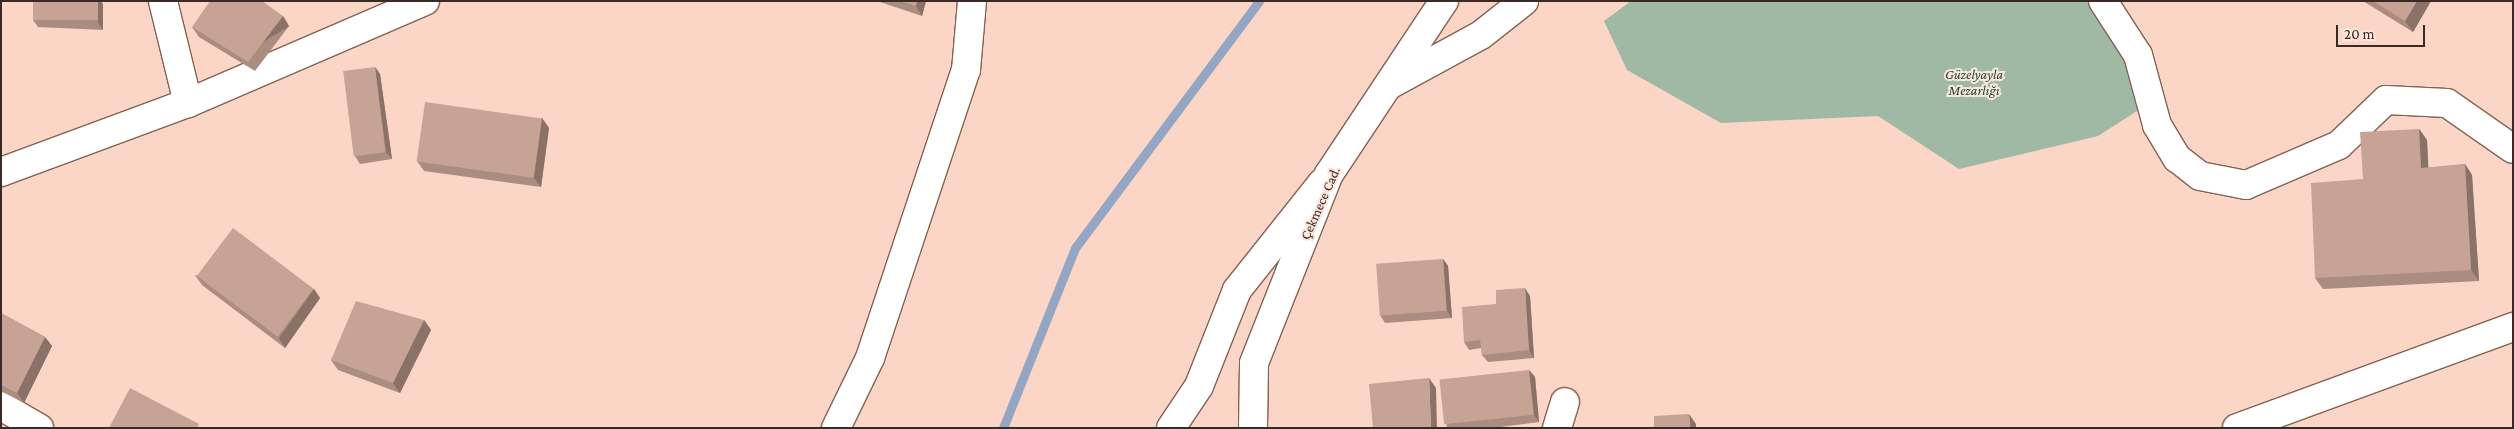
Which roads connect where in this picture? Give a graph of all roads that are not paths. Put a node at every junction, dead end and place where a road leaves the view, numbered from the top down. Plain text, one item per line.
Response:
1 (163, 1) edge
2 (425, 1) edge
3 (972, 1) edge
4 (1444, 1) edge
5 (1524, 1) edge
6 (2110, 3) edge
7 (1391, 84) junction
8 (188, 103) junction
9 (2513, 149) edge
10 (1, 172) edge
11 (1329, 174) junction
12 (2513, 327) edge
13 (1565, 402) dead end
14 (1, 406) edge
15 (39, 428) edge
16 (836, 428) edge
17 (1170, 428) edge
18 (1253, 428) edge
19 (1557, 428) edge
20 (2237, 428) edge

1 - 8 street
2 - 8 street
3 - 16 street
4 - 7 street, Çekmece Cad.
5 - 7 street
6 - 9 street
7 - 11 street, Çekmece Cad.
8 - 10 street
11 - 17 street
11 - 18 street, Çekmece Cad.
12 - 20 street
13 - 19 street
14 - 15 street

